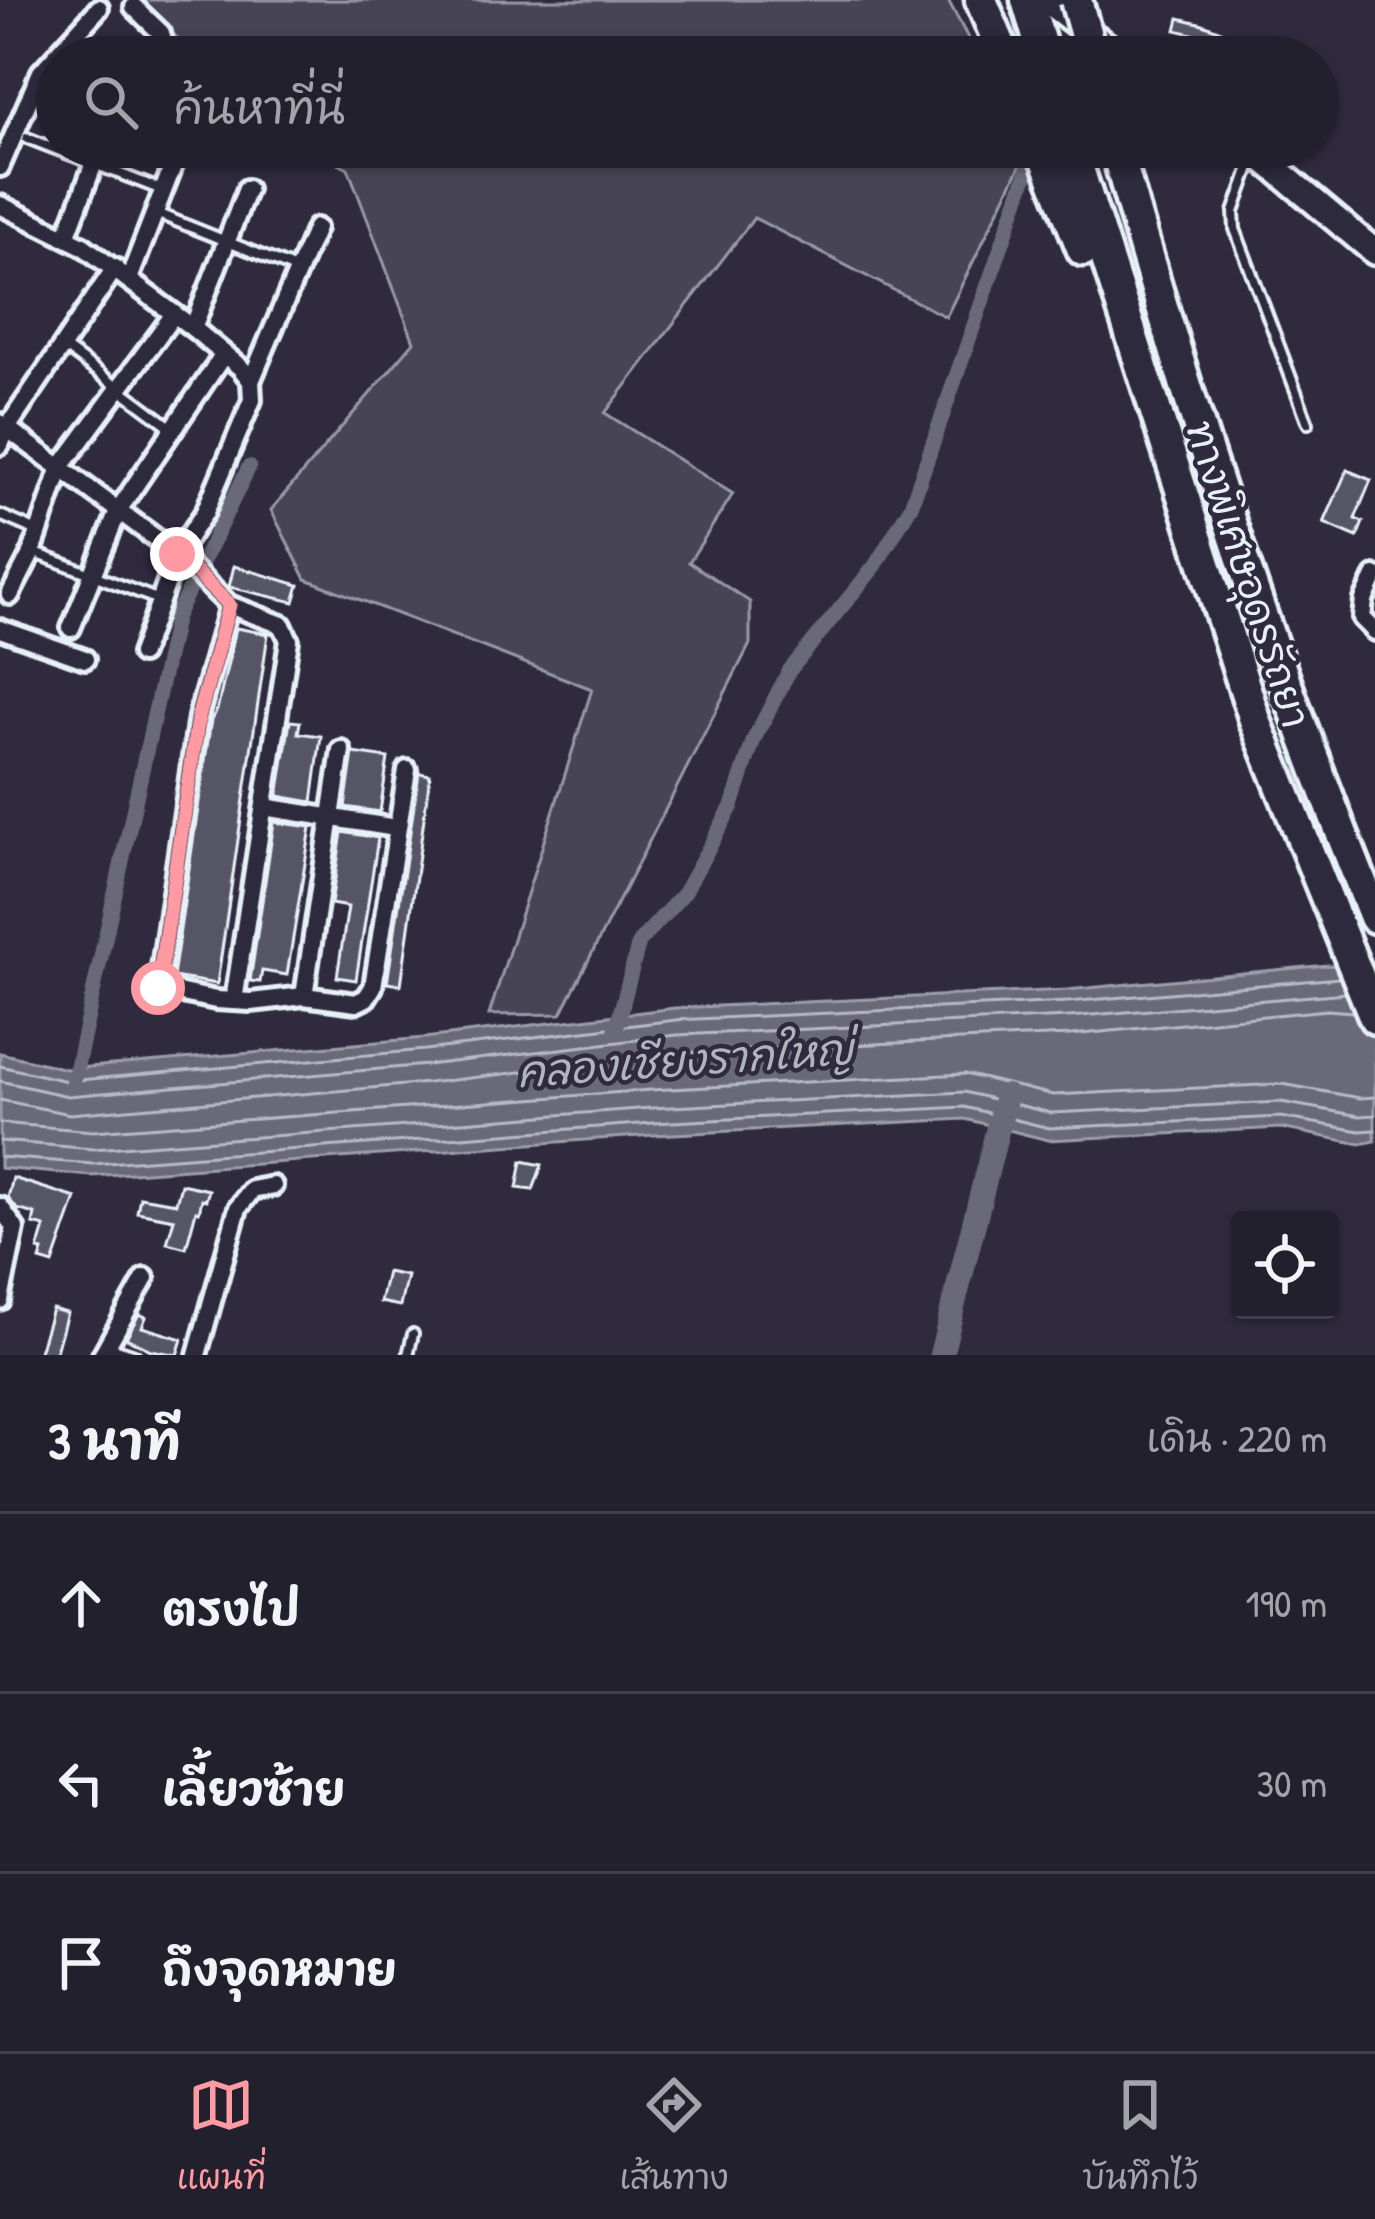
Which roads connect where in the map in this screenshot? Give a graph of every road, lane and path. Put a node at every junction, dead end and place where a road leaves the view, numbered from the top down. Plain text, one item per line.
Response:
1 (981, 0) edge
2 (1027, 0) edge
3 (1046, 0) edge
4 (1077, 0) edge
5 (134, 7) dead end
6 (99, 8) dead end
7 (80, 36) edge
8 (162, 36) edge
9 (997, 36) edge
10 (1038, 36) edge
11 (1086, 36) edge
12 (1093, 36) edge
13 (1117, 36) edge
14 (36, 84) edge
15 (27, 138) dead end
16 (36, 140) edge
17 (0, 167) edge
18 (92, 168) edge
19 (120, 168) edge
20 (172, 168) edge
21 (1050, 168) edge
22 (1078, 168) edge
23 (1123, 168) edge
24 (1247, 168) edge
25 (1275, 168) edge
26 (247, 188) dead end
27 (164, 190) junction
28 (0, 205) edge
29 (155, 212) junction
30 (316, 228) dead end
31 (67, 235) junction
32 (226, 241) junction
33 (1375, 252) edge
34 (298, 270) junction
35 (122, 273) junction
36 (174, 314) junction
37 (193, 328) junction
38 (62, 346) junction
39 (224, 354) junction
40 (251, 381) junction
41 (119, 389) junction
42 (1308, 423) dead end
43 (173, 429) junction
44 (2, 432) edge
45 (62, 467) junction
46 (119, 509) junction
47 (0, 515) edge
48 (39, 532) junction
49 (32, 551) junction
50 (184, 560) junction
51 (1375, 576) edge
52 (92, 577) junction
53 (10, 595) dead end
54 (160, 600) junction
55 (229, 605) junction
56 (71, 628) dead end
57 (0, 629) edge
58 (1375, 632) edge
59 (141, 655) dead end
60 (85, 659) dead end
61 (1256, 723) junction
62 (341, 750) dead end
63 (407, 770) dead end
64 (264, 807) junction
65 (333, 818) junction
66 (396, 828) junction
67 (1375, 917) edge
68 (304, 996) junction
69 (234, 1001) junction
70 (1375, 1018) edge
71 (273, 1186) dead end
72 (0, 1207) edge
73 (145, 1278) dead end
74 (0, 1300) edge
75 (413, 1334) dead end
76 (104, 1350) edge
77 (134, 1355) edge
78 (197, 1355) edge
79 (409, 1355) edge

1 - 9 highway
2 - 10 highway
3 - 12 main road
4 - 11 highway, bridge
4 - 13 main road
5 - 8 street
6 - 7 street
14 - 17 street
15 - 16 lane
18 - 31 street
19 - 27 lane
20 - 27 street
21 - 61 highway
22 - 61 highway, ทางพิเศษอุดรรัถยา
23 - 67 highway, ทางพิเศษอุดรรัถยา
24 - 42 lane
25 - 33 main road
26 - 32 street
27 - 29 street
28 - 31 street
29 - 32 lane
29 - 35 street
30 - 34 street
31 - 35 street
32 - 34 lane
32 - 37 street
34 - 40 street
35 - 36 street
35 - 38 street
36 - 37 street
36 - 41 street
37 - 39 street
38 - 41 lane
38 - 44 street
39 - 40 street
39 - 43 street
40 - 50 street
41 - 43 lane
41 - 45 street
43 - 46 street
44 - 45 street
45 - 46 street
45 - 48 street
46 - 50 street
46 - 52 street
47 - 48 lane
48 - 49 street
49 - 52 lane
49 - 53 street
50 - 54 street
50 - 55 street
51 - 58 street
52 - 54 lane
52 - 56 street
54 - 59 street
55 - 64 street
55 - 69 street
57 - 60 street
61 - 70 highway, ทางพิเศษอุดรรัถยา
62 - 65 street
63 - 66 street
64 - 65 street
64 - 69 street
65 - 66 street
65 - 68 street
66 - 68 street
68 - 69 street
71 - 78 street
72 - 74 street
73 - 76 street
75 - 79 lane
76 - 77 lane

